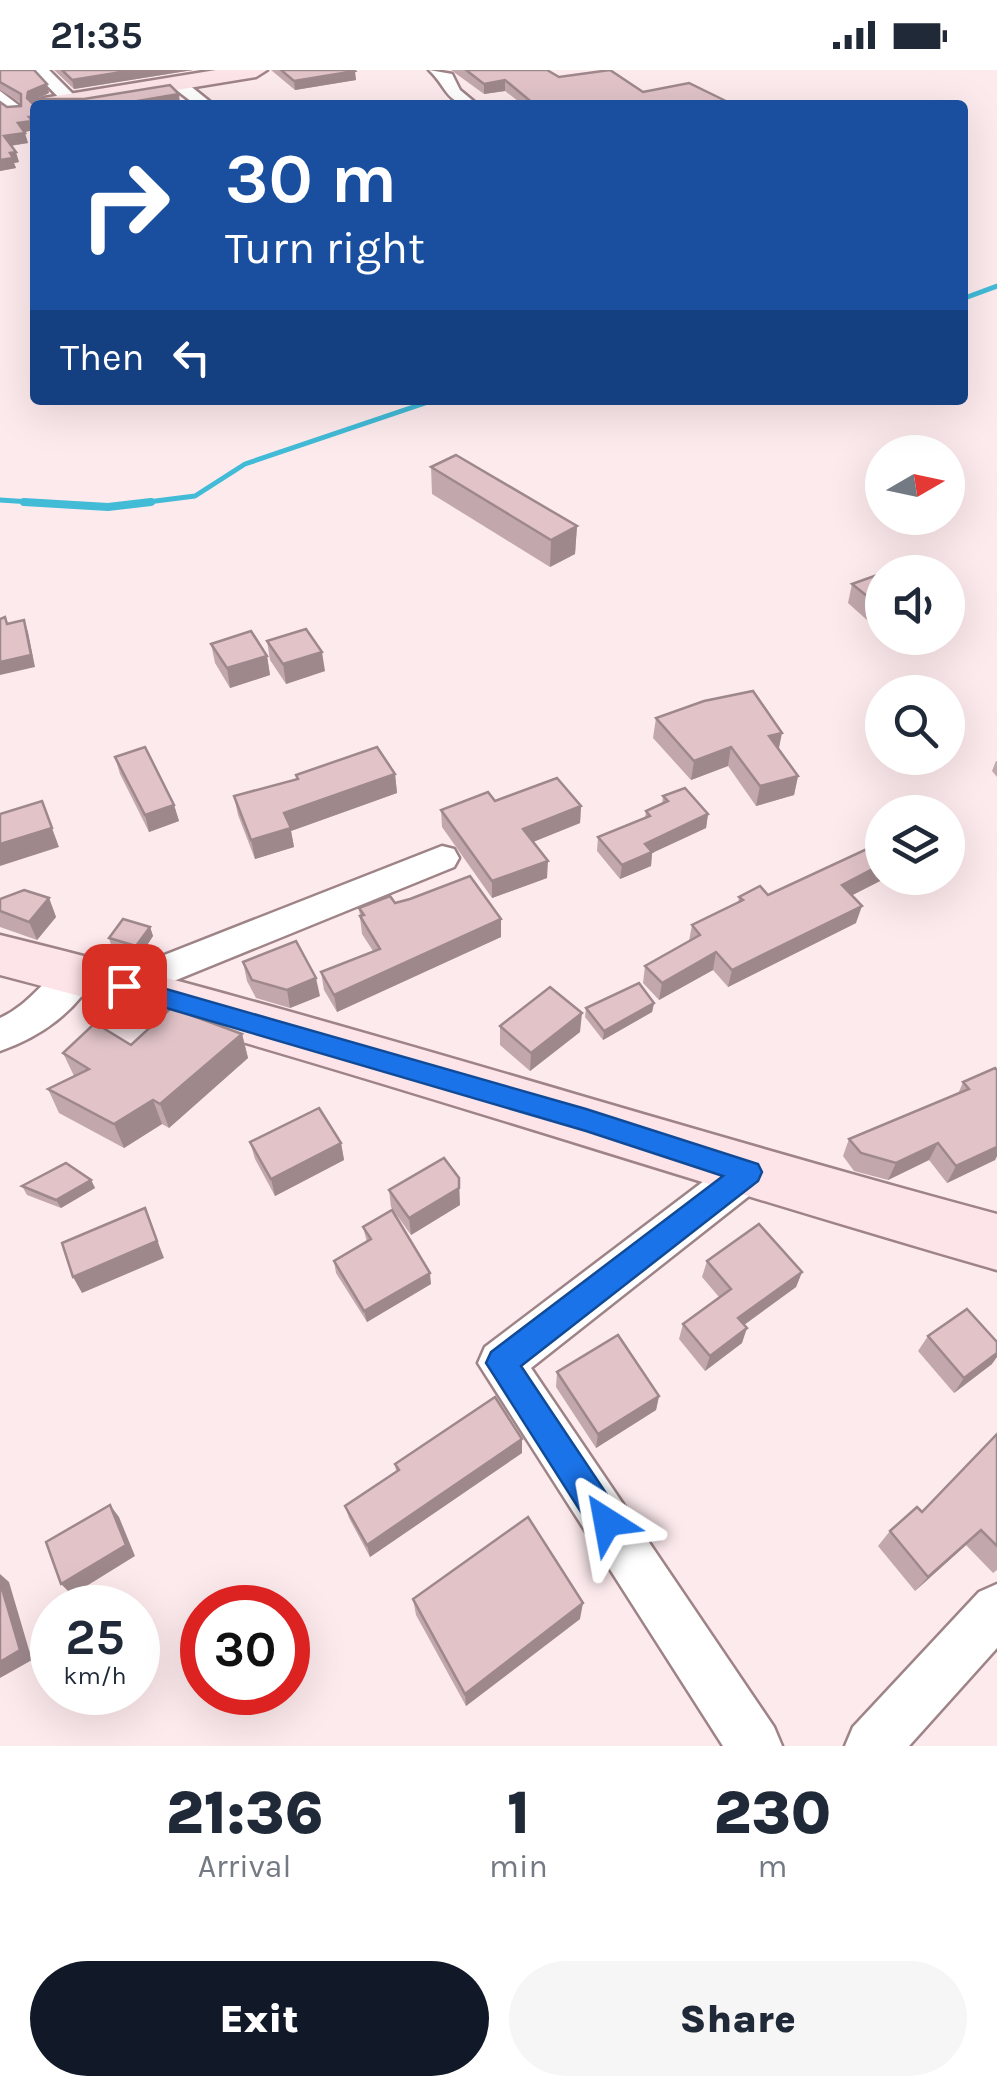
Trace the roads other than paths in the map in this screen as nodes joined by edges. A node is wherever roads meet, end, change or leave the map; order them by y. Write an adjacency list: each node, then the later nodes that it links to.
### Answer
1 (40, 70): 5 (street)
2 (256, 70): 4 (main road)
3 (437, 70): 8 (street)
4 (177, 83): 6 (main road); 7 (street)
5 (71, 100)
6 (78, 100)
7 (199, 100)
8 (463, 100)
9 (442, 858): 11 (street)
10 (0, 954): 11 (main road)
11 (101, 980): 12 (street); 13 (main road)
12 (0, 1035)
13 (748, 1172): 14 (main road); 16 (street)
14 (997, 1242)
15 (997, 1610): 17 (street)
16 (754, 1746)
17 (872, 1746)

